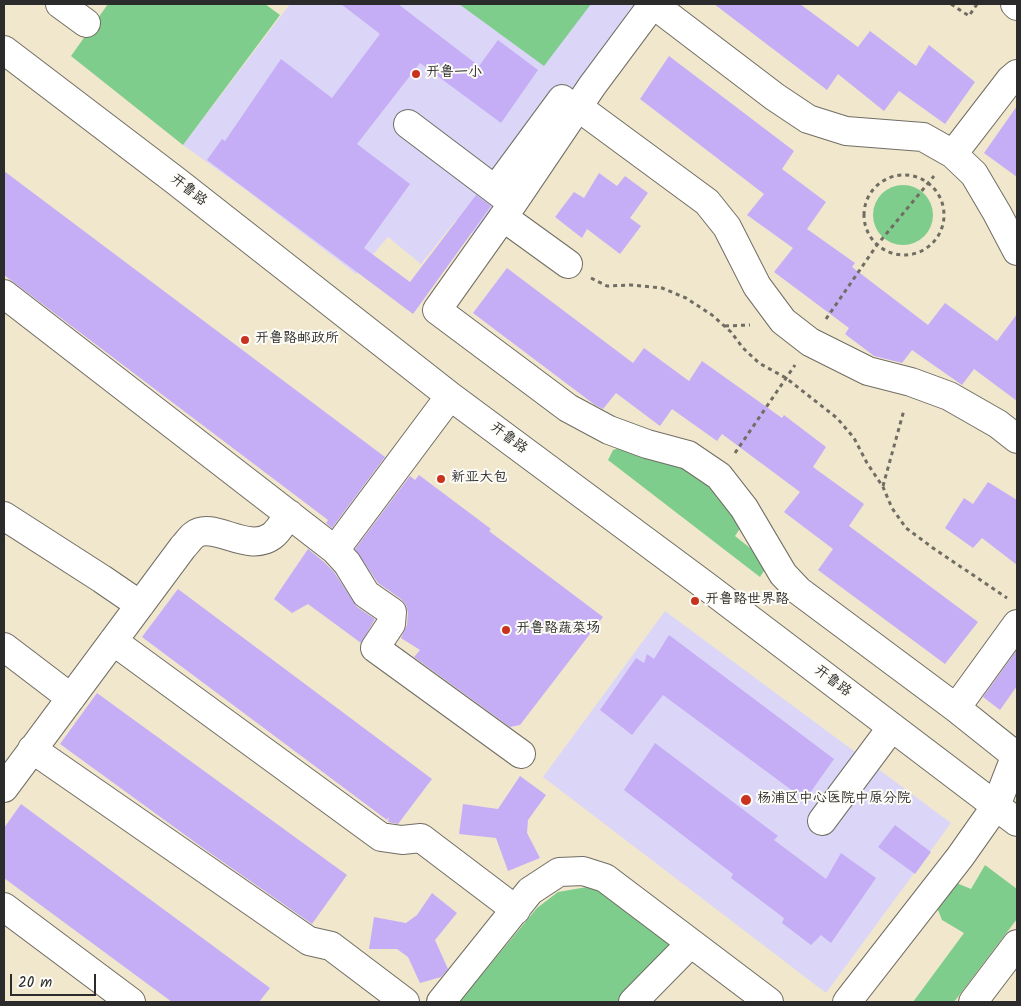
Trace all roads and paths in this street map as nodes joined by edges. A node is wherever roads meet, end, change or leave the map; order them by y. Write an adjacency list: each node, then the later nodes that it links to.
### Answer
1 (60, 4): 5 (street)
2 (646, 4): 8 (street); 10 (street); 12 (street)
3 (951, 4): 4 (path)
4 (977, 4)
5 (86, 23)
6 (4, 50): 18 (street, 开鲁路)
7 (1017, 74): 10 (street)
8 (578, 107): 12 (street); 17 (street)
9 (408, 124): 12 (street)
10 (953, 154): 14 (street)
11 (929, 183): 13 (path); 13 (path); 13 (path)
12 (504, 203): 15 (street); 29 (street)
13 (877, 245)
14 (1017, 251)
15 (568, 264): 20 (path)
16 (4, 294): 21 (street)
17 (911, 382): 19 (street); 20 (path)
18 (450, 396): 23 (street); 30 (street, 开鲁路)
19 (1017, 439)
20 (883, 487): 25 (path)
21 (289, 514): 23 (street); 24 (street)
22 (4, 516): 24 (street)
23 (335, 550): 32 (street)
24 (140, 606): 26 (street)
25 (1015, 613): 29 (street)
26 (113, 641): 28 (street); 38 (street)
27 (4, 647): 28 (street)
28 (71, 698): 31 (street)
29 (956, 708): 33 (street)
30 (892, 727): 35 (street, 开鲁路); 36 (street)
31 (32, 748): 34 (street); 42 (street)
32 (521, 754)
33 (1016, 754): 35 (street)
34 (4, 788)
35 (1007, 814): 46 (street)
36 (822, 821)
37 (4, 907): 41 (street)
38 (516, 910): 39 (street); 43 (street)
39 (691, 943): 44 (street); 45 (street)
40 (1017, 944): 47 (street)
41 (131, 1002)
42 (405, 1002)
43 (441, 1002)
44 (633, 1002)
45 (769, 1002)
46 (848, 1002)
47 (973, 1002)

